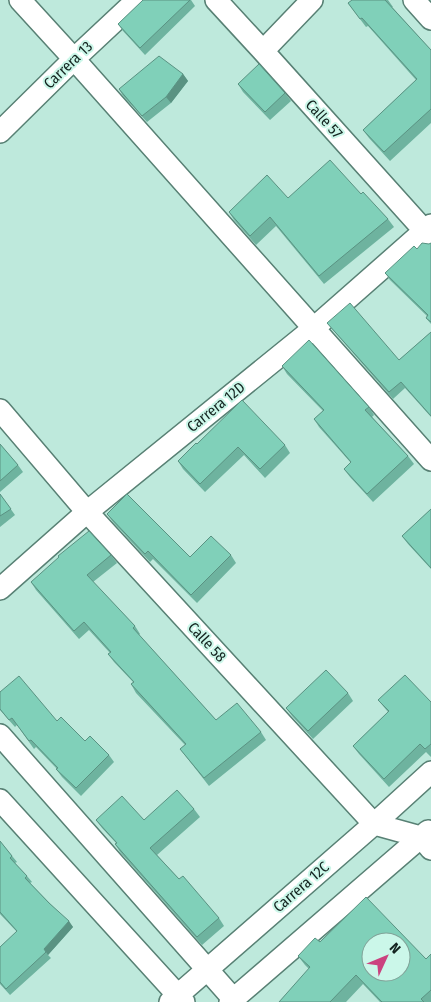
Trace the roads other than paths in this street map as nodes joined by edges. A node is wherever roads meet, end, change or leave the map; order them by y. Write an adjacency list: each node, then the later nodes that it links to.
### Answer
1 (20, 0): 8 (street)
2 (138, 0): 8 (street, Carrera 13)
3 (216, 0): 7 (street, Calle 57)
4 (312, 0): 7 (street)
5 (414, 0): 6 (street)
6 (431, 19)
7 (263, 51): 10 (street, Calle 57)
8 (74, 59): 9 (street, Carrera 13); 11 (street)
9 (0, 132)
10 (429, 231): 11 (street, Carrera 12D)
11 (314, 328): 13 (street); 14 (street, Carrera 12D)
12 (0, 410): 14 (street, Calle 58)
13 (431, 460)
14 (87, 512): 15 (street, Carrera 12D); 19 (street, Calle 58)
15 (0, 589)
16 (0, 735): 21 (street)
17 (431, 772): 19 (street, Carrera 12C)
18 (0, 800): 22 (street)
19 (374, 824): 20 (street); 21 (street, Carrera 12C)
20 (428, 838): 23 (street)
21 (206, 970): 22 (street, Carrera 12C); 23 (street)
22 (177, 1000)
23 (233, 1001)

